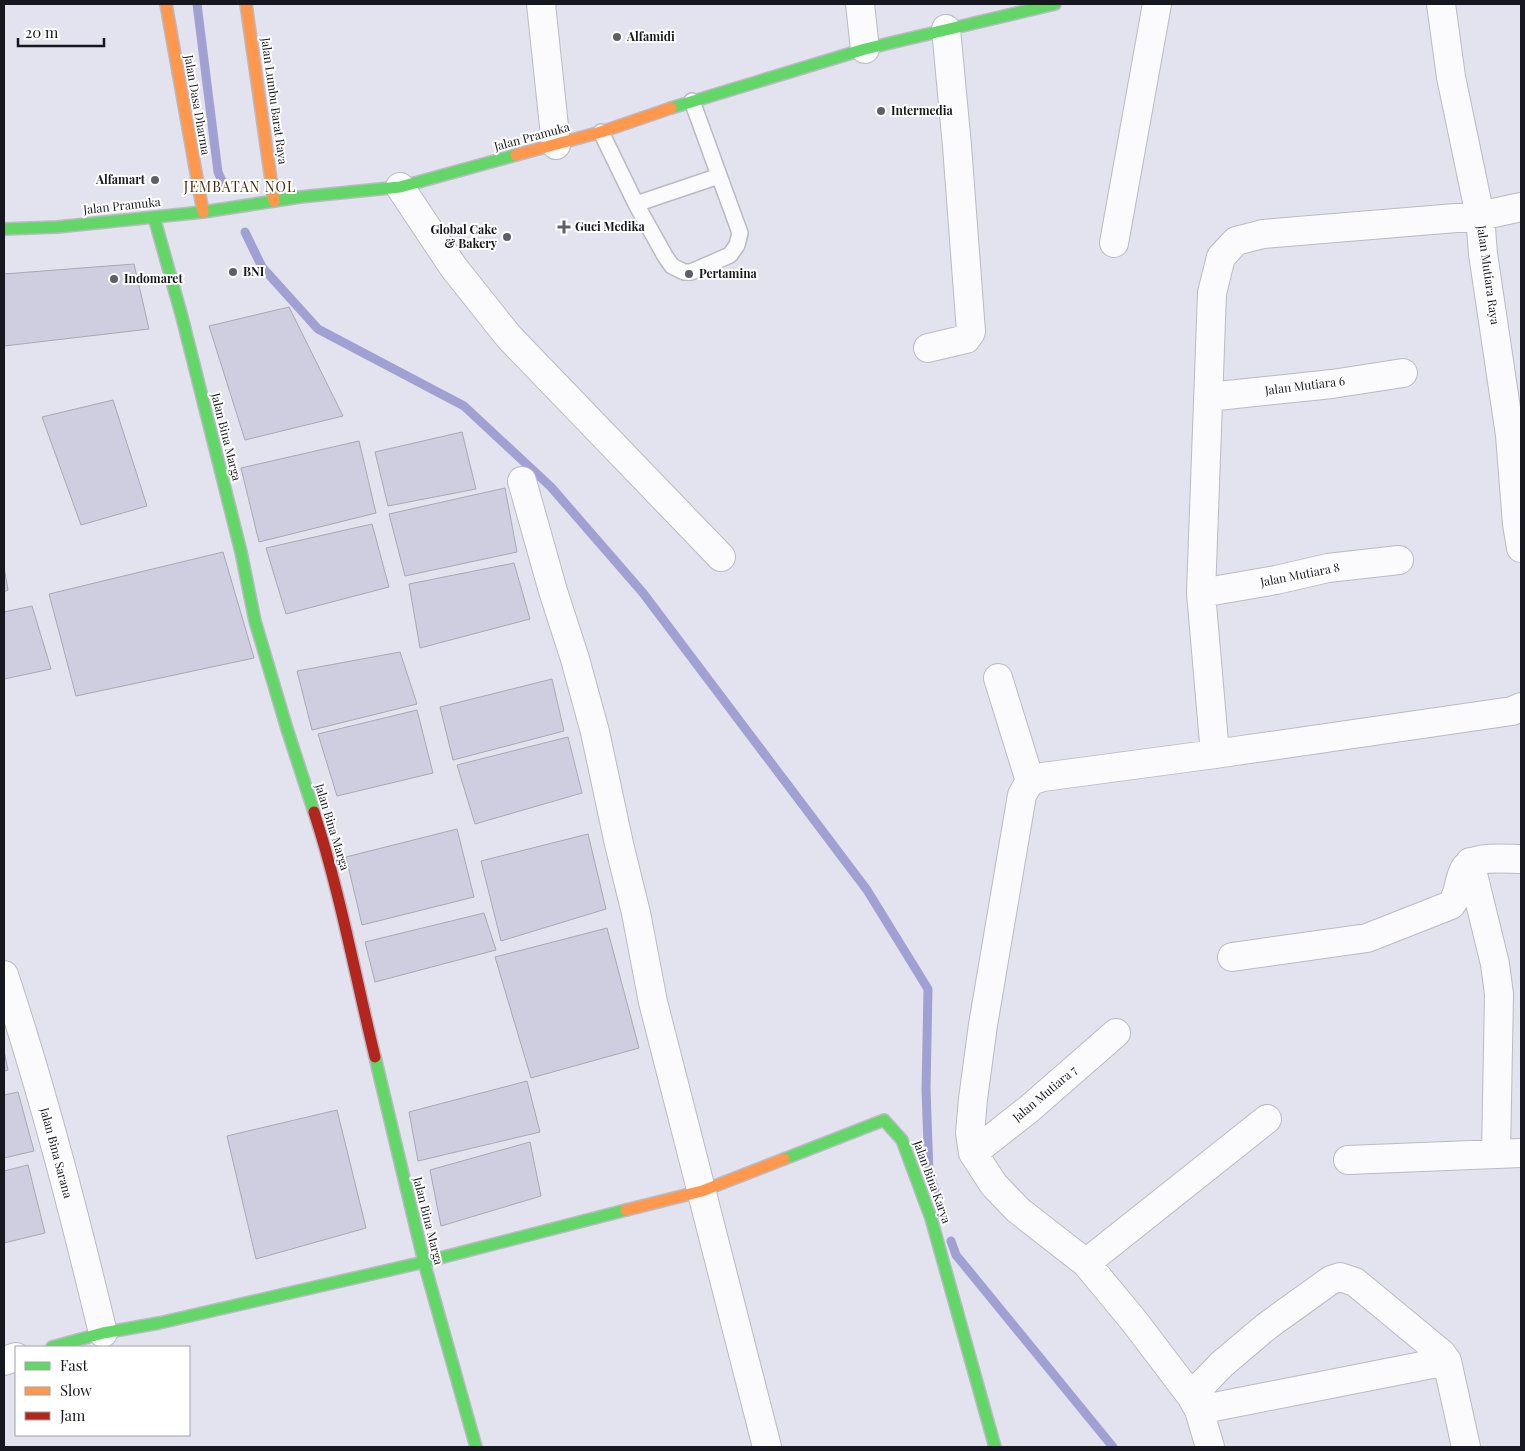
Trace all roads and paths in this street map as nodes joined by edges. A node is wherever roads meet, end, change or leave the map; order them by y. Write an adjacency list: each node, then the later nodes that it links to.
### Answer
1 (166, 4): 18 (street, Jalan Dasa Dharma)
2 (246, 4): 15 (street, Jalan Lumbu Barat Raya)
3 (541, 4): 12 (street)
4 (860, 4): 9 (street)
5 (1055, 4): 8 (street, Jalan Pramuka)
6 (1156, 4): 22 (street)
7 (1441, 4): 19 (street, Jalan Mutiara Raya)
8 (946, 29): 9 (street, Jalan Pramuka); 23 (street)
9 (865, 48): 10 (street, Jalan Pramuka)
10 (692, 102): 11 (street, Jalan Pramuka); 13 (lane)
11 (601, 132): 12 (street, Jalan Pramuka); 16 (lane)
12 (556, 145): 14 (street, Jalan Pramuka)
13 (719, 176): 16 (lane); 16 (lane)
14 (400, 187): 15 (street, Jalan Pramuka); 28 (street)
15 (274, 201): 18 (street, Jalan Pramuka)
16 (636, 204)
17 (1521, 207): 19 (street)
18 (203, 212): 20 (street, Jalan Pramuka)
19 (1480, 216): 25 (street); 27 (street, Jalan Mutiara Raya)
20 (154, 217): 21 (street, Jalan Pramuka); 45 (street, Jalan Bina Marga)
21 (4, 230)
22 (1114, 244)
23 (928, 348)
24 (1403, 373): 25 (street, Jalan Mutiara 6)
25 (1208, 397): 30 (street)
26 (522, 481): 44 (street)
27 (1520, 532)
28 (721, 557)
29 (1399, 560): 30 (street, Jalan Mutiara 8)
30 (1201, 593): 33 (street)
31 (998, 678): 34 (street)
32 (1521, 707): 33 (street)
33 (1215, 754): 34 (street)
34 (1030, 781): 41 (street)
35 (1521, 859): 36 (street)
36 (1470, 862): 37 (street); 42 (street)
37 (1232, 956)
38 (4, 975): 47 (street, Jalan Bina Sarana)
39 (1116, 1033): 41 (street, Jalan Mutiara 7)
40 (1267, 1119): 46 (street)
41 (973, 1153): 46 (street)
42 (1509, 1153): 43 (street)
43 (1348, 1160)
44 (702, 1191): 45 (street); 52 (street); 53 (street, Jalan Bina Karya)
45 (424, 1262): 47 (street); 51 (street, Jalan Bina Marga)
46 (1086, 1263): 50 (street)
47 (103, 1333): 48 (street)
48 (56, 1346)
49 (1447, 1361): 50 (street); 50 (street); 55 (street)
50 (1195, 1403): 54 (street)
51 (476, 1447)
52 (767, 1447)
53 (994, 1447)
54 (1210, 1447)
55 (1466, 1447)

